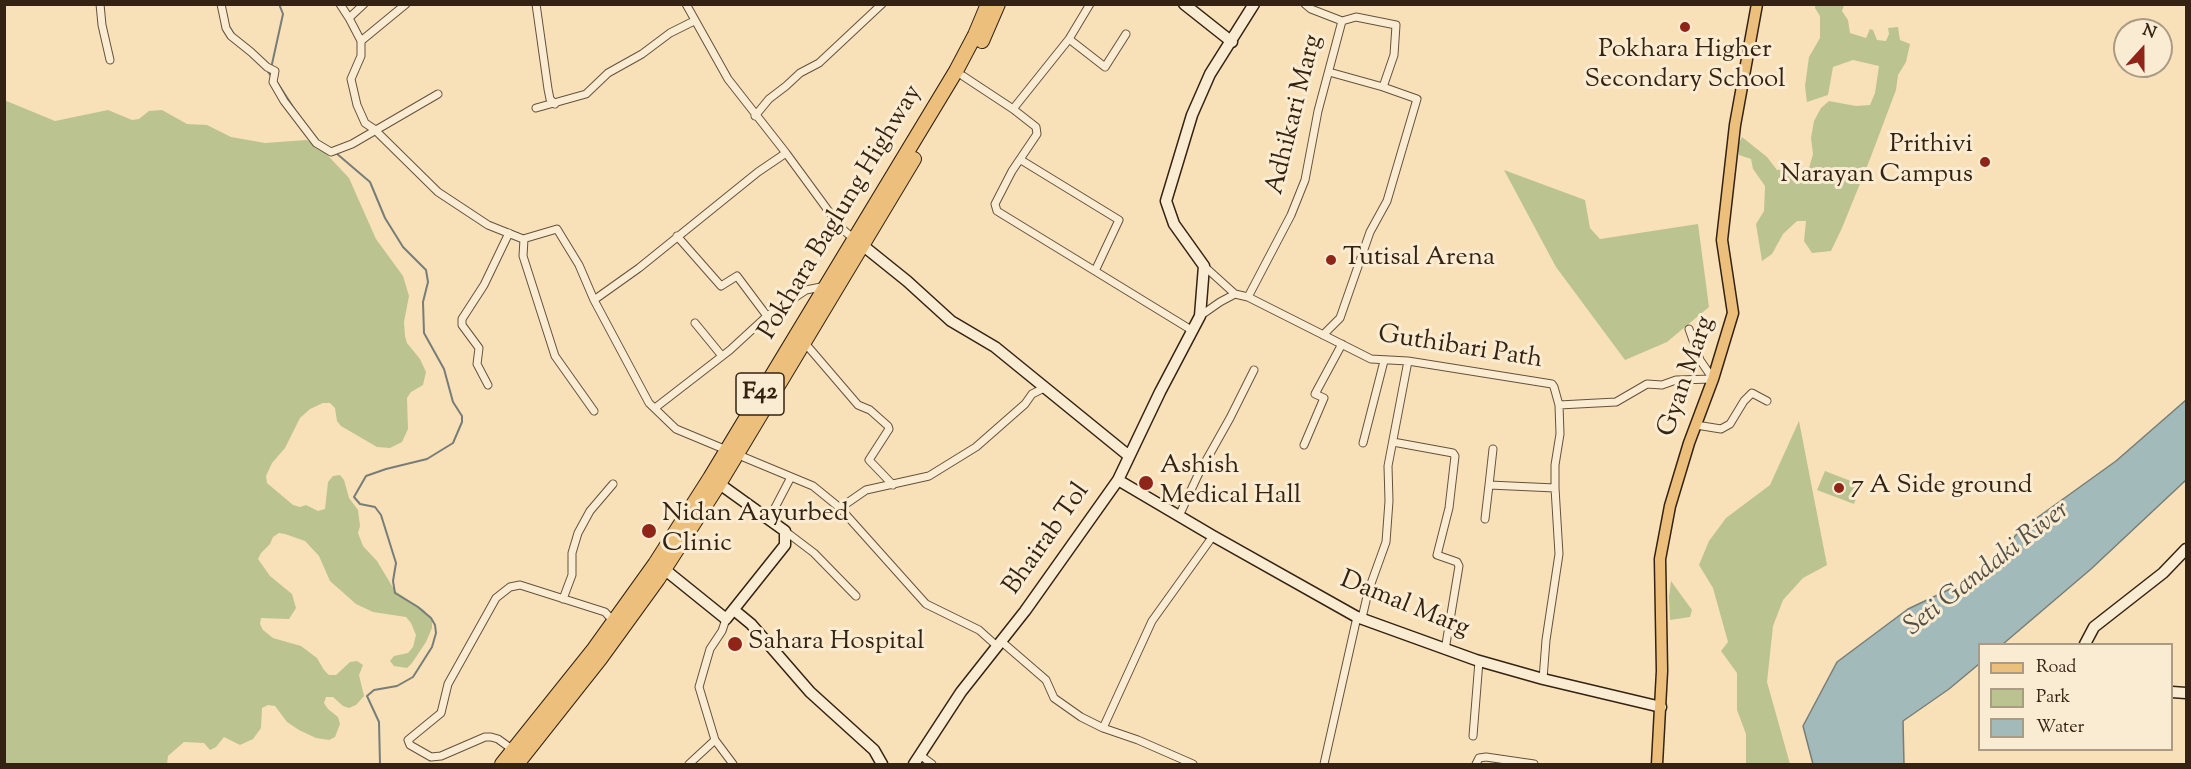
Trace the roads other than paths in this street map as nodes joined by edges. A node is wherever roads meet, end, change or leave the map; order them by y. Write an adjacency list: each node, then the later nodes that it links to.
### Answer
1 (100, 4): 23 (street)
2 (222, 4): 32 (street)
3 (340, 4): 16 (street)
4 (364, 4): 16 (street)
5 (406, 4): 21 (street)
6 (536, 4): 28 (street)
7 (686, 4): 17 (street)
8 (882, 4): 31 (street)
9 (988, 4): 38 (highway, Pokhara Baglung Highway / F42)
10 (998, 4): 25 (highway, Pokhara Baglung Highway / F42)
11 (1090, 4): 20 (street)
12 (1184, 4): 22 (street)
13 (1254, 4): 22 (street)
14 (1305, 4): 18 (street)
15 (1757, 4): 57 (main road, Gyan Marg)
16 (349, 18): 21 (street)
17 (694, 21): 28 (street); 31 (street)
18 (1342, 21): 24 (street, Adhikari Marg); 26 (street, Adhikari Marg)
19 (1126, 34): 20 (street)
20 (1069, 39): 30 (street)
21 (362, 41): 32 (street)
22 (1232, 42): 39 (street)
23 (110, 60)
24 (1329, 72): 26 (street); 43 (street, Adhikari Marg)
25 (963, 76): 30 (street); 38 (highway, Pokhara Baglung Highway / F42)
26 (1383, 87): 50 (street)
27 (438, 94): 32 (street)
28 (555, 104): 29 (street)
29 (536, 108)
30 (1013, 109): 34 (street)
31 (755, 116): 33 (street)
32 (374, 129): 35 (street)
33 (786, 153): 36 (street); 38 (street)
34 (1021, 160): 40 (street); 40 (street)
35 (509, 233): 37 (street); 58 (street)
36 (677, 237): 44 (street); 45 (street)
37 (524, 239): 44 (street); 63 (street)
38 (858, 242): 41 (highway, Pokhara Baglung Highway / F42); 51 (highway, Pokhara Baglung Highway / F42); 59 (street)
39 (1204, 266): 42 (street); 46 (street)
40 (1095, 271): 49 (street)
41 (825, 286): 45 (street); 69 (highway, Pokhara Baglung Highway / F42)
42 (1234, 294): 43 (street, Guthibari Path); 46 (street)
43 (1248, 297): 50 (street, Guthibari Path)
44 (594, 300): 62 (street)
45 (767, 316): 53 (street)
46 (1200, 316): 49 (street, Bhairab Tol)
47 (695, 323): 53 (street)
48 (1689, 329): 57 (street)
49 (1193, 331): 70 (street, Bhairab Tol)
50 (1323, 335): 52 (street, Guthibari Path)
51 (804, 342): 69 (highway, Pokhara Baglung Highway / F42); 75 (street)
52 (1342, 344): 54 (street, Guthibari Path); 67 (street)
53 (722, 356): 62 (street)
54 (1384, 361): 55 (street, Guthibari Path); 66 (street)
55 (1407, 361): 61 (street, Guthibari Path); 65 (street)
56 (1254, 370): 79 (street)
57 (1713, 379): 61 (street, Guthibari Path); 64 (main road, Gyan Marg)
58 (488, 385)
59 (1044, 388): 70 (street); 75 (street)
60 (1767, 401): 64 (street)
61 (1559, 405): 77 (street)
62 (655, 408): 69 (street)
63 (594, 411)
64 (1696, 425): 96 (main road, Gyan Marg)
65 (1392, 442): 89 (street); 93 (street)
66 (1363, 444)
67 (1304, 445)
68 (1493, 449): 76 (street)
69 (732, 452): 71 (street); 73 (highway, Pokhara Baglung Highway / F42)
70 (1129, 456): 72 (street, Bhairab Tol)
71 (791, 477): 78 (street); 80 (street)
72 (1118, 480): 79 (street, Damal Marg); 92 (street, Bhairab Tol)
73 (715, 481): 80 (street); 85 (highway, Pokhara Baglung Highway / F42); 90 (highway, Pokhara Baglung Highway / F42)
74 (613, 484): 87 (street)
75 (893, 485): 78 (street)
76 (1489, 485): 77 (street); 81 (street)
77 (1555, 488): 95 (street)
78 (840, 508): 92 (street)
79 (1179, 516): 83 (street, Damal Marg)
80 (769, 519): 82 (street)
81 (1485, 519)
82 (785, 531): 86 (street); 88 (street)
83 (1213, 536): 89 (street, Damal Marg); 97 (street)
84 (2187, 549): 91 (street)
85 (664, 569): 88 (street); 101 (highway, Pokhara Baglung Highway / F42)
86 (856, 596)
87 (562, 599): 90 (street); 101 (street)
88 (730, 614): 99 (street); 104 (street)
89 (1359, 617): 93 (street, Damal Marg); 107 (street)
90 (614, 622): 101 (highway, Pokhara Baglung Highway / F42)
91 (2086, 643)
92 (1000, 644): 97 (street); 100 (street, Bhairab Tol)
93 (1445, 650): 94 (street, Damal Marg)
94 (1479, 661): 95 (street, Damal Marg); 98 (street)
95 (1544, 679): 96 (street, Damal Marg)
96 (1661, 707): 110 (main road, Gyan Marg)
97 (1103, 728): 106 (street)
98 (1473, 736)
99 (715, 740): 102 (street); 103 (street)
100 (917, 760): 105 (street)
101 (511, 763)
102 (689, 765)
103 (733, 765)
104 (882, 765)
105 (932, 765)
106 (1193, 765)
107 (1324, 765)
108 (1476, 765): 109 (street)
109 (1534, 765)
110 (1657, 765)

